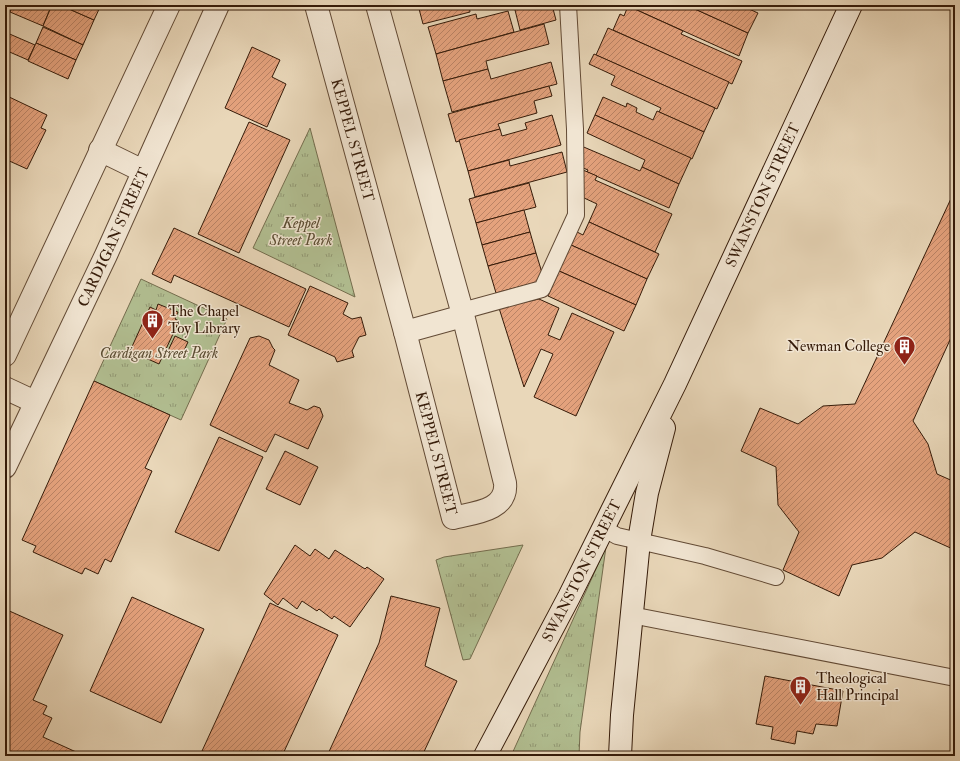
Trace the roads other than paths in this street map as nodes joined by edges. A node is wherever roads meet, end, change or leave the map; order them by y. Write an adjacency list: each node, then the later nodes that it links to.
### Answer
1 (169, 5): 7 (street)
2 (218, 5): 8 (street, CARDIGAN STREET)
3 (316, 5): 10 (street, KEPPEL STREET)
4 (377, 5): 9 (street, KEPPEL STREET)
5 (568, 5): 9 (lane)
6 (851, 5): 12 (street, SWANSTON STREET)
7 (100, 150): 8 (street); 11 (street)
8 (143, 171): 14 (street, CARDIGAN STREET)
9 (462, 314): 10 (street); 10 (street, KEPPEL STREET)
10 (406, 332)
11 (5, 355)
12 (675, 384): 16 (street, SWANSTON STREET); 17 (street, SWANSTON STREET)
13 (5, 388): 14 (street)
14 (35, 402): 15 (street, CARDIGAN STREET)
15 (5, 467)
16 (603, 528): 17 (lane); 21 (street, SWANSTON STREET)
17 (639, 541): 18 (lane); 19 (street, SWANSTON STREET)
18 (776, 577)
19 (631, 615): 20 (lane); 22 (street, SWANSTON STREET)
20 (955, 678)
21 (485, 756)
22 (620, 756)

